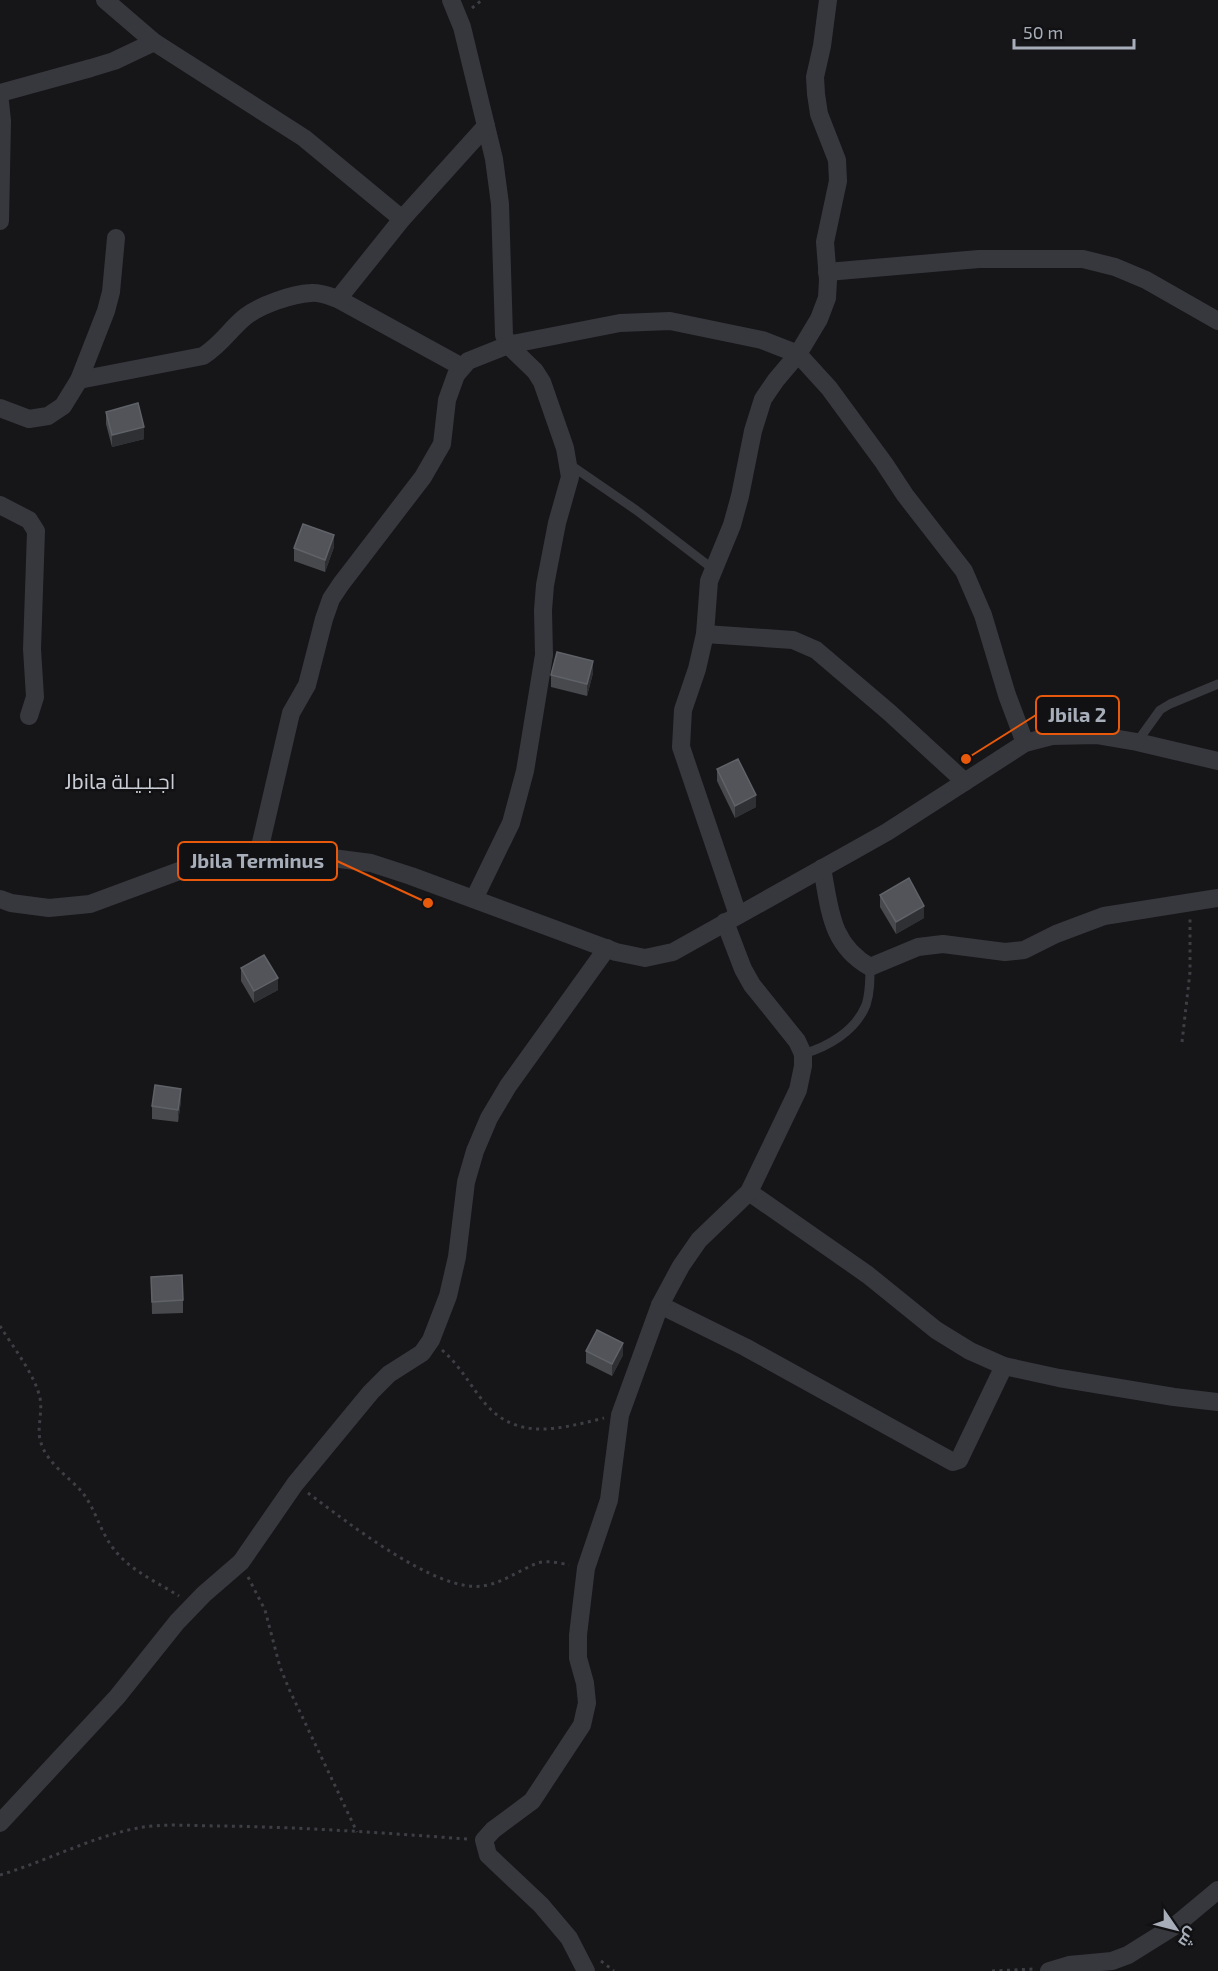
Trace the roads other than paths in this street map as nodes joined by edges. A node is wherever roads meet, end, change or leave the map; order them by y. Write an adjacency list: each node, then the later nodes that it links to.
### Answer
1 (105, 0): 4 (street)
2 (451, 0): 7 (street)
3 (828, 0): 11 (street)
4 (154, 42): 5 (street); 8 (street)
5 (0, 93)
6 (0, 102): 9 (street)
7 (486, 126): 8 (street); 14 (street)
8 (402, 219): 12 (street)
9 (0, 221)
10 (116, 238): 17 (street)
11 (827, 272): 13 (street); 15 (street)
12 (338, 299): 16 (street); 17 (street)
13 (1218, 321)
14 (508, 345): 15 (street); 16 (street); 19 (street)
15 (798, 354): 21 (street); 25 (street)
16 (462, 367): 29 (street)
17 (79, 380): 18 (street)
18 (0, 408)
19 (569, 464): 21 (lane); 33 (street)
20 (0, 505): 24 (street)
21 (713, 569): 22 (street)
22 (705, 634): 28 (street); 34 (street)
23 (1218, 684): 26 (lane)
24 (29, 716)
25 (1025, 742): 26 (street); 28 (street)
26 (1137, 742): 27 (street)
27 (1218, 761)
28 (965, 782): 30 (street)
29 (259, 851): 32 (street); 33 (street)
30 (822, 868): 34 (street); 36 (street)
31 (1218, 898): 36 (street)
32 (0, 899)
33 (474, 899): 35 (street)
34 (731, 918): 35 (street); 37 (street)
35 (607, 948): 42 (street)
36 (870, 967): 37 (lane)
37 (802, 1054): 38 (street)
38 (749, 1192): 39 (street); 40 (street)
39 (660, 1305): 40 (street); 46 (street)
40 (1004, 1366): 41 (street)
41 (1218, 1402)
42 (0, 1823)
43 (1218, 1890): 44 (street)
44 (1122, 1965): 45 (street)
45 (1049, 1970)
46 (586, 1971)

